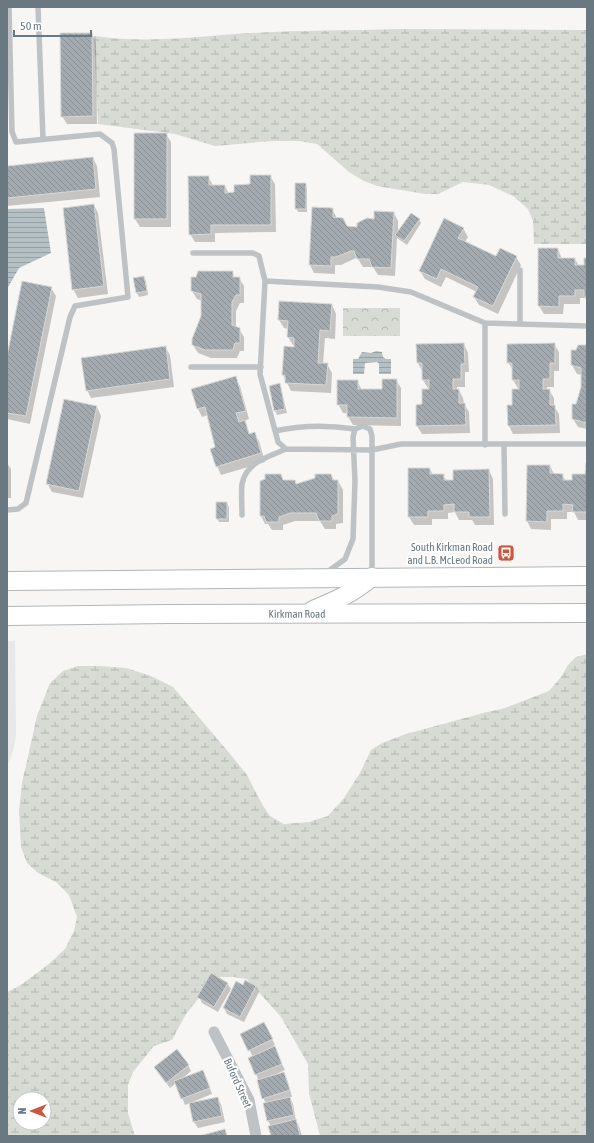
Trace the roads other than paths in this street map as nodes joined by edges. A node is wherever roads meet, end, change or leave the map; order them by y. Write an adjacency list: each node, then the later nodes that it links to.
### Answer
1 (9, 7): 3 (lane)
2 (38, 7): 3 (lane)
3 (43, 139): 20 (lane)
4 (193, 253): 6 (lane)
5 (520, 270): 8 (lane)
6 (265, 280): 7 (lane); 11 (lane)
7 (485, 323): 8 (lane); 15 (lane)
8 (520, 324): 9 (lane)
9 (587, 326)
10 (191, 367): 11 (lane)
11 (261, 367): 13 (lane)
12 (356, 428): 13 (lane); 18 (lane); 19 (lane)
13 (275, 431): 17 (lane)
14 (587, 444): 16 (lane)
15 (486, 445): 16 (lane); 18 (lane)
16 (504, 445): 21 (lane)
17 (286, 449): 19 (lane); 22 (lane)
18 (372, 450): 19 (lane); 25 (lane)
19 (354, 451): 24 (lane)
20 (7, 510)
21 (505, 514)
22 (242, 515)
23 (587, 576): 25 (main road)
24 (319, 577): 25 (main road); 26 (main road)
25 (372, 577): 28 (main road)
26 (7, 580)
27 (587, 613): 28 (main road, Kirkman Road)
28 (303, 614): 29 (main road, Kirkman Road)
29 (7, 616)
30 (214, 1032): 31 (street, Buford Street)
31 (256, 1136)

